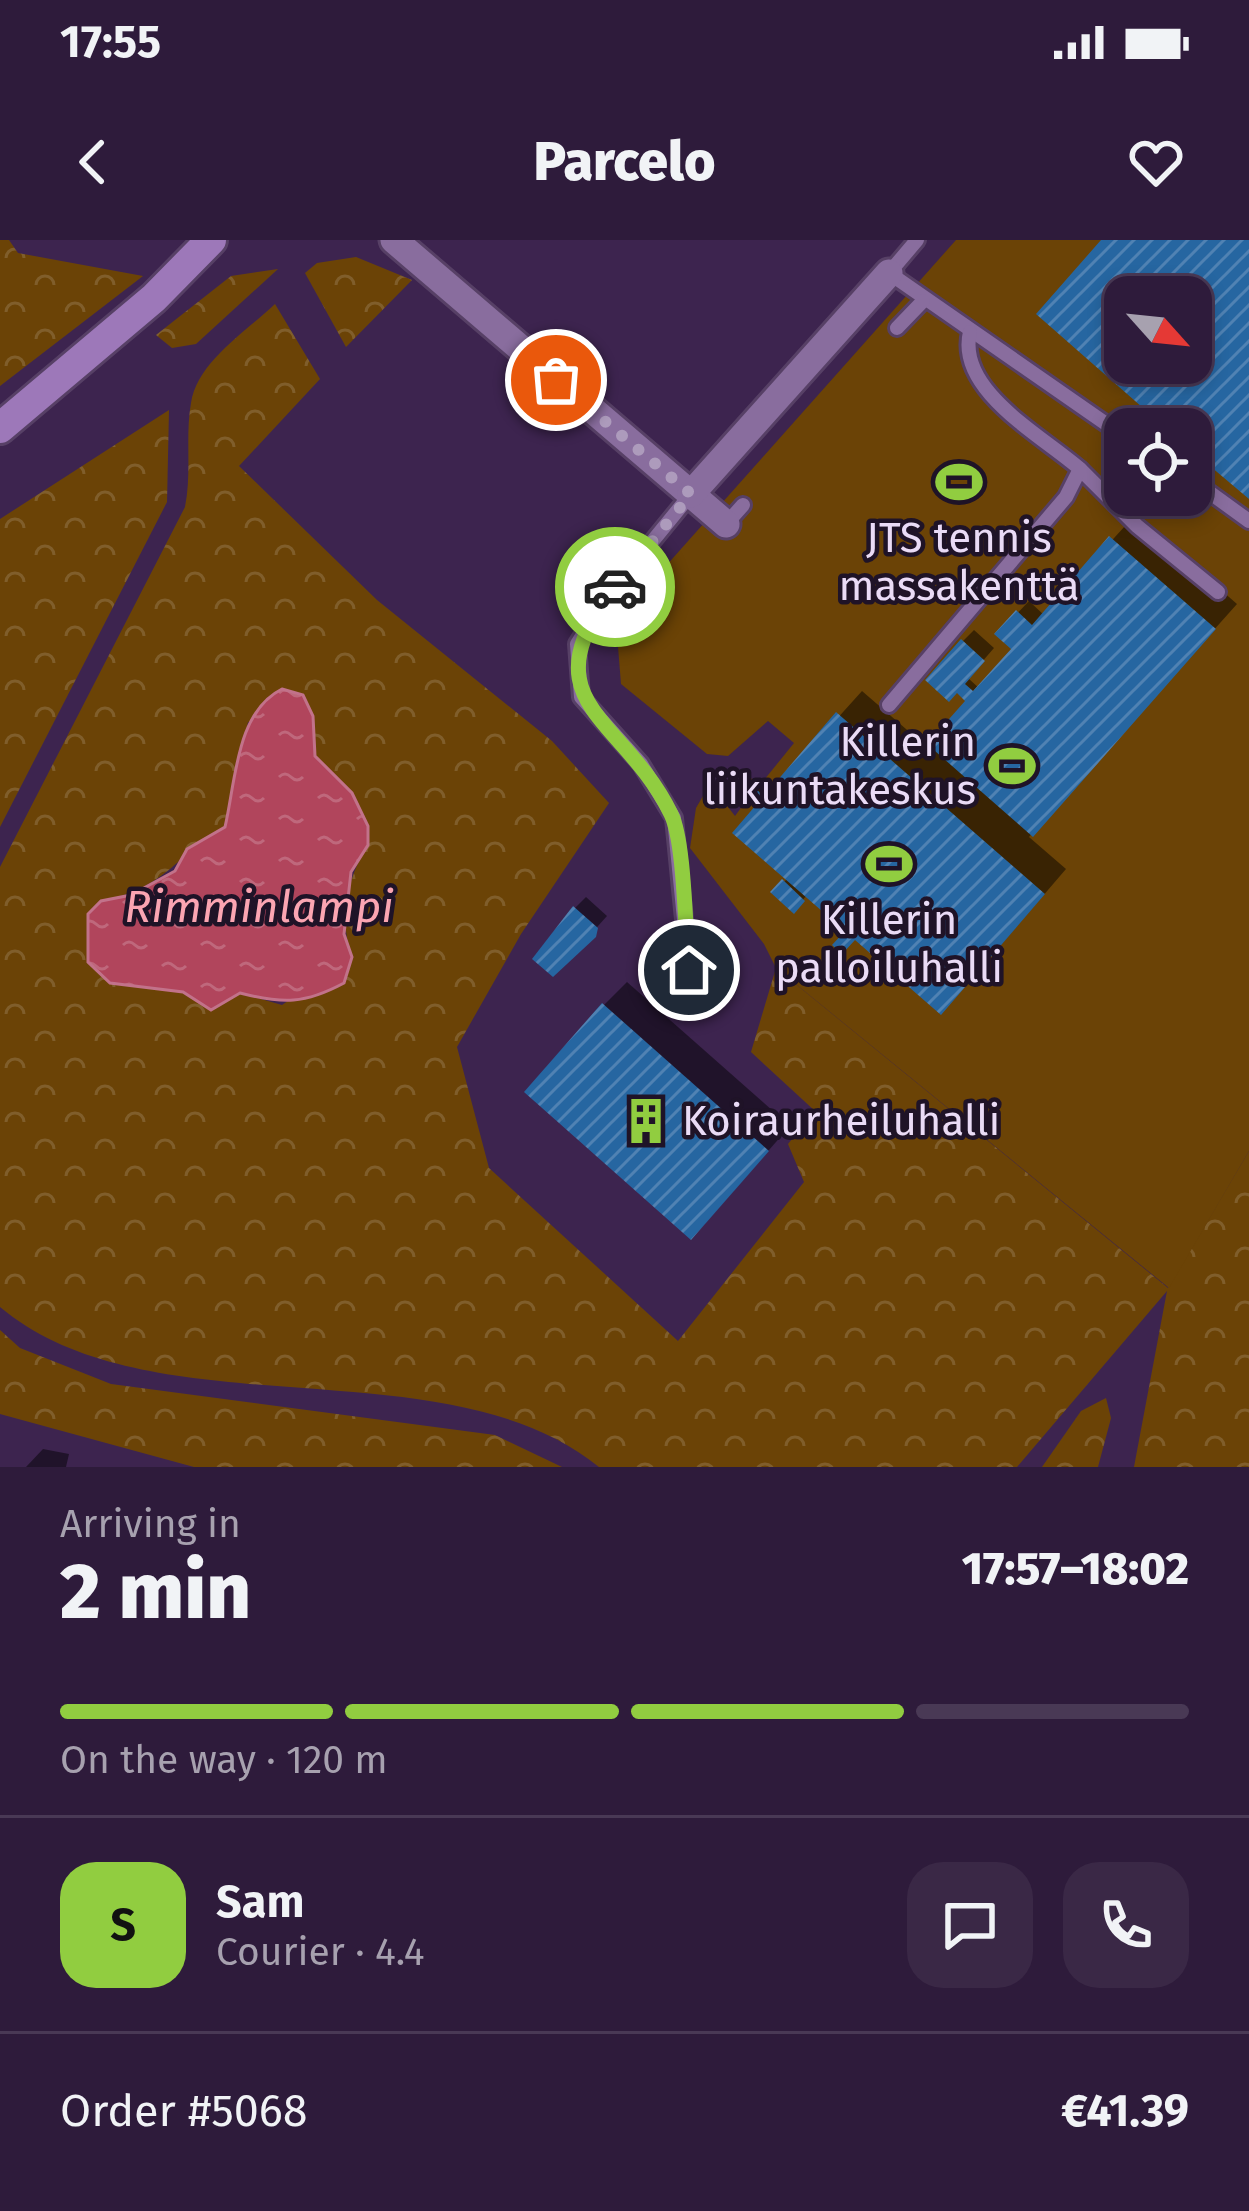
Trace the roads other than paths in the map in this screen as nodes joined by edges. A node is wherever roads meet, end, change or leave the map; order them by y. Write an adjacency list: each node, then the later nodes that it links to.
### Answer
1 (212, 240): 9 (street)
2 (394, 240): 11 (street)
3 (917, 240): 4 (lane)
4 (889, 273): 5 (lane); 11 (street)
5 (923, 301): 6 (lane); 7 (lane)
6 (897, 328)
7 (970, 332): 8 (lane); 10 (lane)
8 (1104, 423)
9 (0, 428)
10 (1080, 469): 15 (lane); 16 (lane)
11 (691, 494): 13 (street); 17 (lane)
12 (1212, 494): 14 (lane)
13 (735, 514)
14 (1249, 521)
15 (1218, 592)
16 (889, 705)
17 (689, 970)

